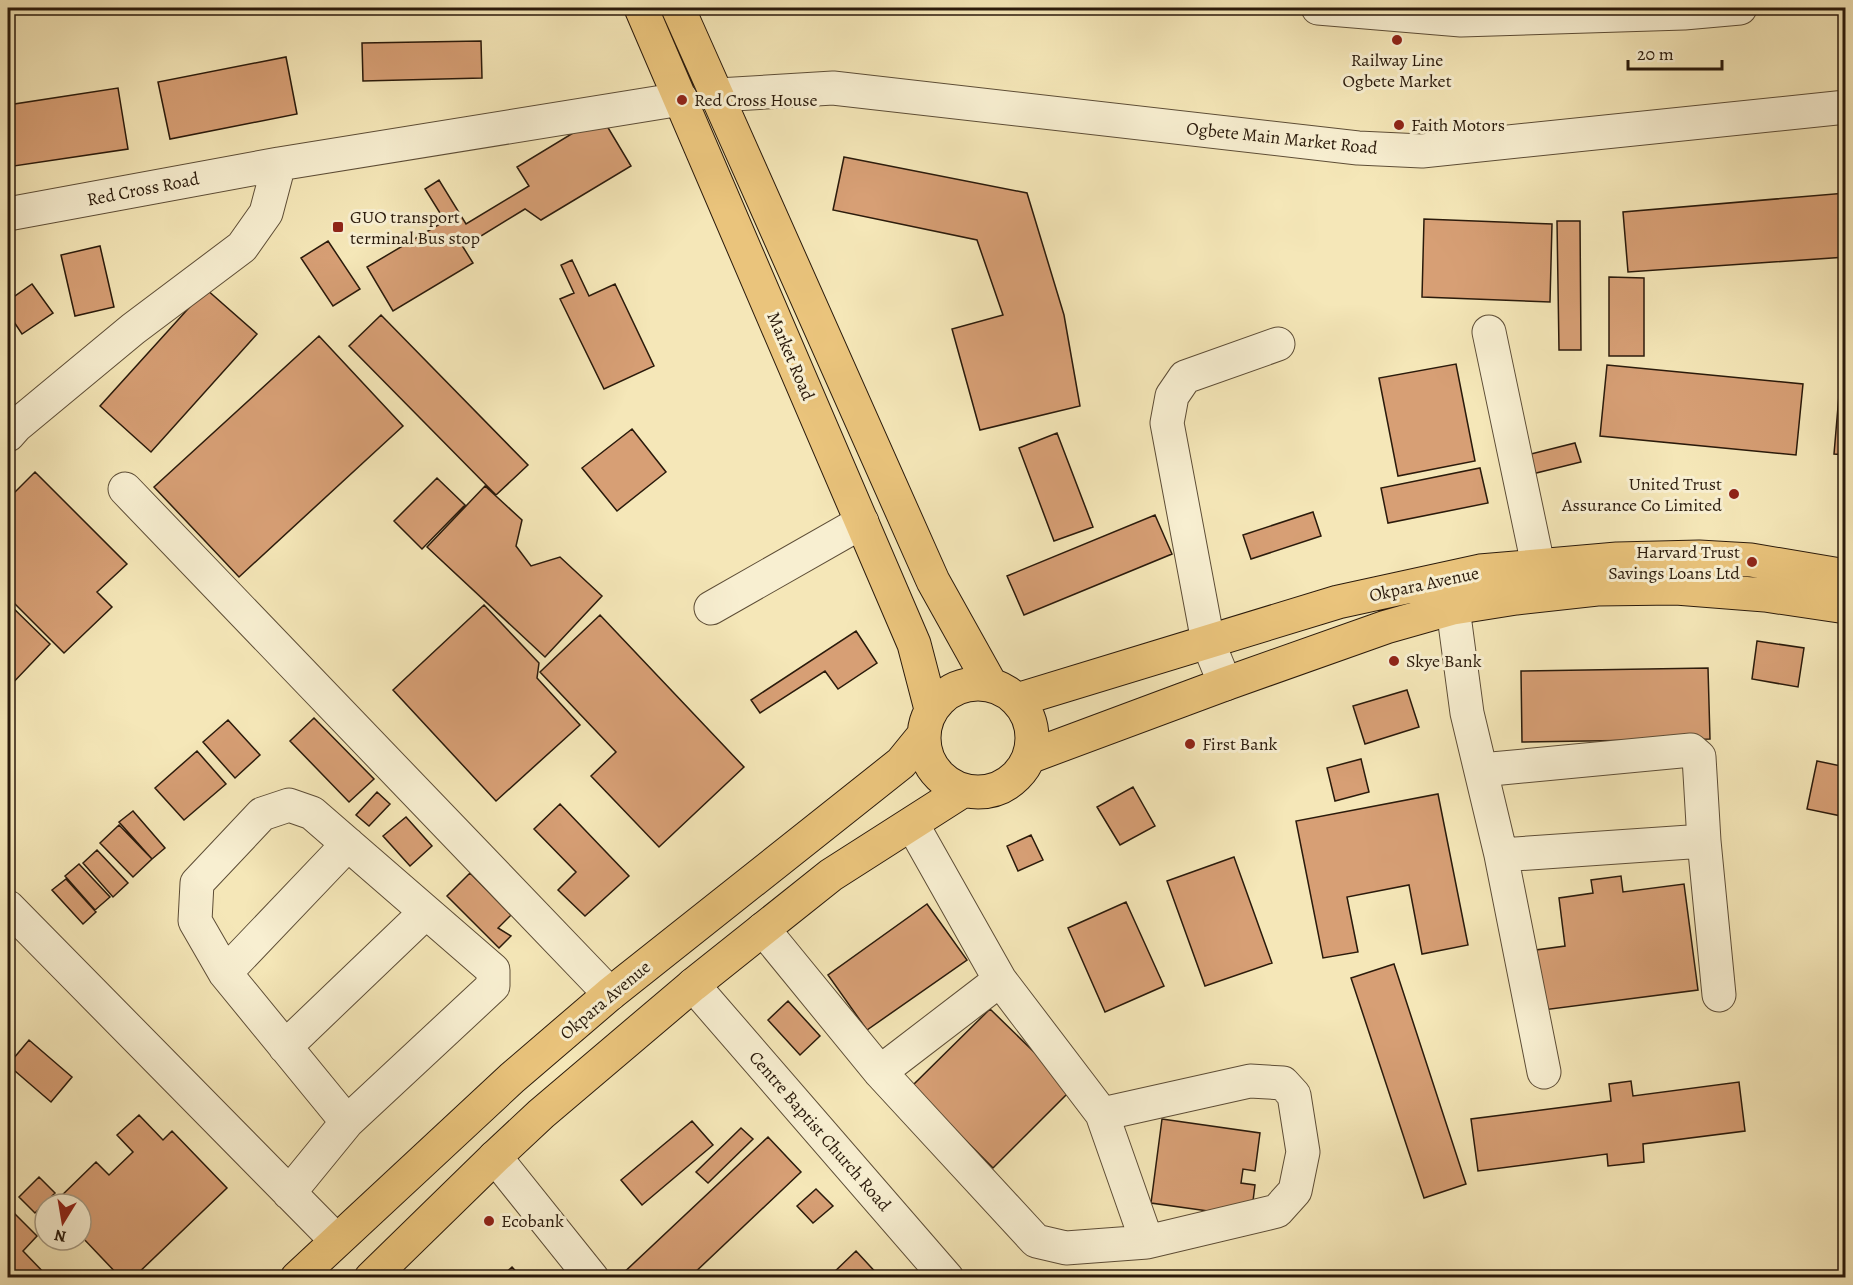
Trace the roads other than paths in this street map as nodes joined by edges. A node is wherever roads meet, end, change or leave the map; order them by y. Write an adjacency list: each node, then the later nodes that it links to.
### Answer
1 (640, 8): 6 (main road, Market Road)
2 (678, 8): 5 (main road)
3 (1318, 8): 4 (street)
4 (1740, 8)
5 (718, 95): 7 (street, Ogbete Main Market Road); 24 (main road)
6 (681, 99): 8 (street, Red Cross Road); 14 (main road, Market Road)
7 (1845, 107)
8 (279, 164): 9 (street, Red Cross Road); 12 (street)
9 (8, 214)
10 (1489, 332): 15 (street)
11 (1278, 344): 22 (street)
12 (8, 435)
13 (125, 489): 39 (street)
14 (862, 522): 21 (street); 25 (main road, Market Road)
15 (1538, 565): 16 (main road, Okpara Avenue); 18 (main road, Okpara Avenue)
16 (1809, 569): 17 (main road, Okpara Avenue); 19 (main road)
17 (1845, 576)
18 (1447, 593): 19 (main road, Okpara Avenue); 22 (main road, Okpara Avenue); 23 (main road, Okpara Avenue); 27 (street)
19 (1801, 601): 20 (main road, Okpara Avenue)
20 (1845, 607)
21 (711, 608)
22 (1208, 642): 23 (street); 24 (main road, Okpara Avenue)
23 (1225, 684): 26 (main road, Okpara Avenue)
24 (1004, 692): 25 (main road); 26 (main road)
25 (927, 723): 28 (main road); 39 (main road, Okpara Avenue)
26 (1029, 757): 28 (main road)
27 (1481, 770): 30 (street); 32 (street)
28 (964, 790): 29 (main road)
29 (912, 824): 35 (main road); 37 (street)
30 (1704, 842): 32 (street); 40 (street)
31 (348, 844): 34 (street); 36 (street); 36 (street)
32 (1501, 855): 43 (street)
33 (8, 907): 49 (street)
34 (426, 912): 41 (street); 47 (street)
35 (763, 929): 38 (main road); 42 (street)
36 (225, 973): 41 (street)
37 (1000, 980): 42 (street); 46 (street)
38 (693, 985): 45 (main road); 55 (street, Centre Baptist Church Road)
39 (610, 994): 44 (main road, Okpara Avenue)
40 (1719, 996)
41 (285, 1047): 47 (street)
42 (880, 1072): 51 (street)
43 (1544, 1072)
44 (512, 1078): 45 (main road); 50 (main road, Okpara Avenue)
45 (541, 1114): 48 (main road)
46 (1102, 1114): 51 (street); 51 (street)
47 (347, 1122): 49 (street)
48 (495, 1157): 53 (main road); 54 (street)
49 (289, 1193): 50 (street)
50 (336, 1240): 52 (main road, Okpara Avenue)
51 (1148, 1242)
52 (297, 1278)
53 (371, 1278)
54 (592, 1278)
55 (947, 1278)

